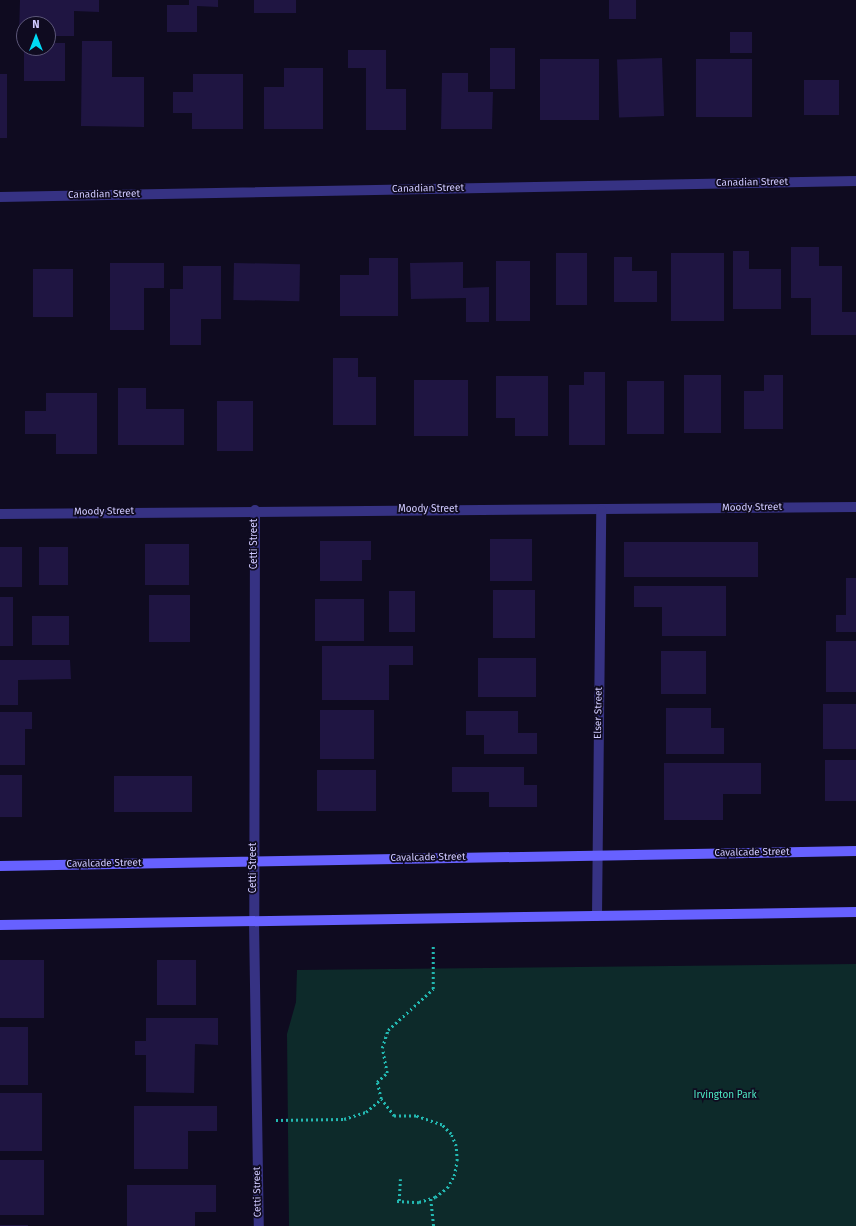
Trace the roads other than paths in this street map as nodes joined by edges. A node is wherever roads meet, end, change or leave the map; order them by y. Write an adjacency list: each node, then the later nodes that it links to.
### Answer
1 (856, 181): 2 (street, Canadian Street)
2 (0, 196)
3 (856, 507): 5 (street, Moody Street)
4 (254, 510): 5 (street, Moody Street); 6 (street, Moody Street); 9 (street, Cetti Street)
5 (601, 510): 8 (street, Elser Street)
6 (0, 514)
7 (856, 852): 8 (main road, Cavalcade Street)
8 (598, 855): 9 (main road, Cavalcade Street); 12 (street, Elser Street)
9 (254, 860): 10 (main road, Cavalcade Street); 13 (street, Cetti Street)
10 (0, 866)
11 (856, 912): 12 (main road)
12 (598, 916): 13 (main road)
13 (254, 921): 14 (main road); 15 (street, Cetti Street)
14 (0, 925)
15 (259, 1226)

